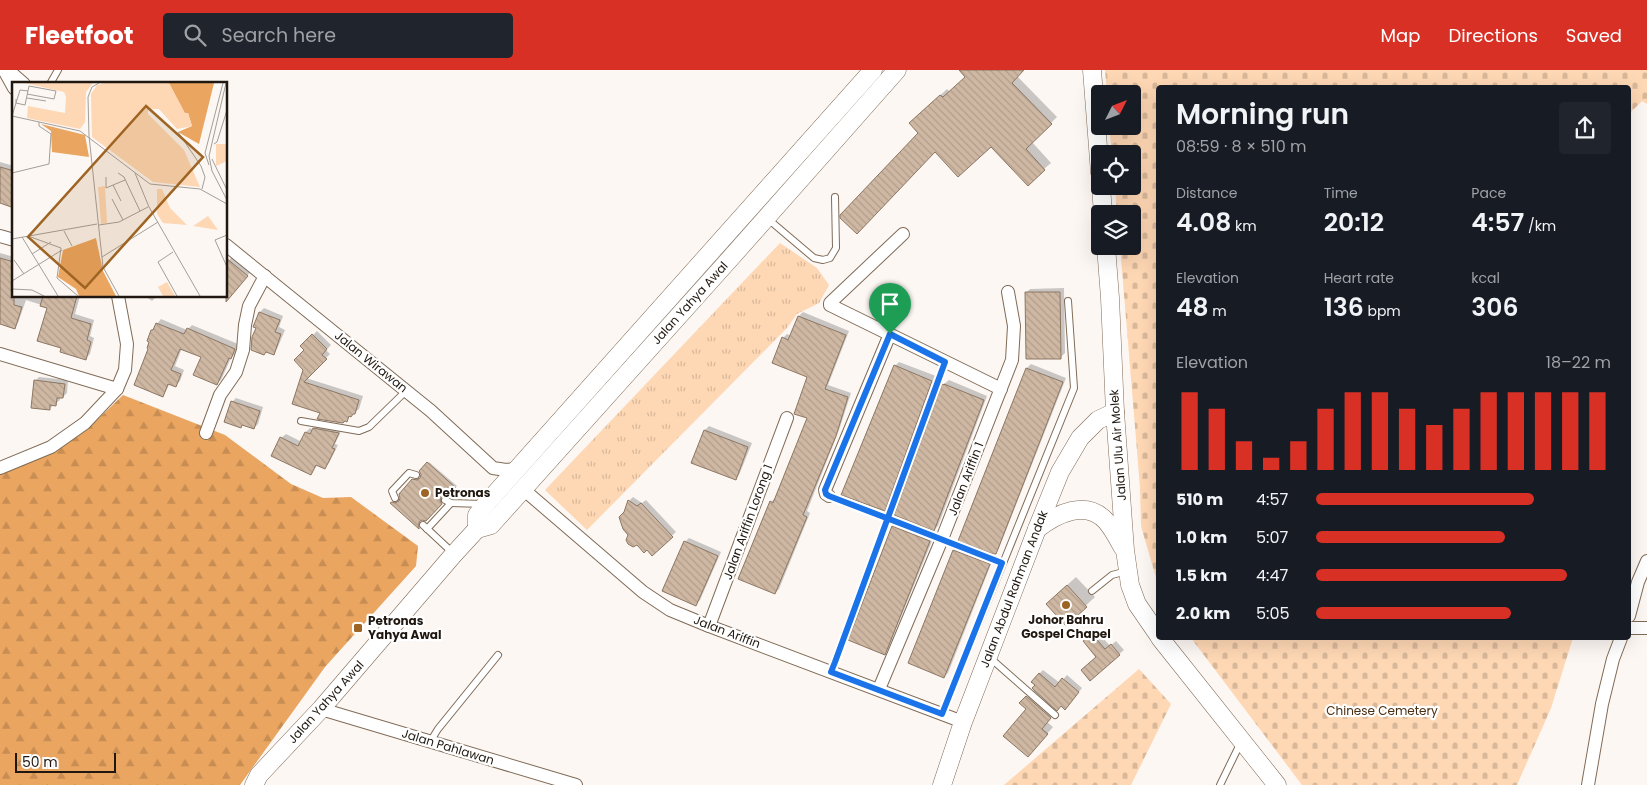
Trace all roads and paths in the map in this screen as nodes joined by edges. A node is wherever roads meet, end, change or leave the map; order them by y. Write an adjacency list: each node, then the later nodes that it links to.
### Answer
1 (4, 70): 9 (street)
2 (8, 70): 7 (street)
3 (58, 70): 8 (lane)
4 (872, 70): 32 (main road, Jalan Yahya Awal)
5 (897, 70): 12 (main road, Jalan Yahya Awal)
6 (1092, 70): 10 (main road)
7 (22, 82)
8 (51, 82)
9 (12, 84)
10 (1098, 145)
11 (834, 198): 12 (lane)
12 (766, 217): 34 (main road, Jalan Yahya Awal)
13 (903, 234): 20 (street)
14 (228, 246): 16 (street, Jalan Wirawan)
15 (1107, 255): 26 (main road, Jalan Ulu Air Molek)
16 (265, 276): 25 (street, Jalan Wirawan); 29 (street)
17 (1008, 292): 23 (street, Jalan Ariffin 1)
18 (118, 298): 24 (street)
19 (1068, 301): 45 (lane)
20 (890, 334): 22 (street); 35 (street)
21 (0, 354): 24 (street)
22 (945, 362): 23 (street); 38 (lane)
23 (1001, 389): 41 (street, Jalan Ariffin 1)
24 (117, 390): 30 (street)
25 (406, 391): 28 (lane); 31 (street, Jalan Wirawan)
26 (1115, 412): 40 (main road, Jalan Abdul Rahman Andak); 42 (main road, Jalan Ulu Air Molek)
27 (787, 418): 49 (street, Jalan Ariffin Lorong 1)
28 (301, 421)
29 (206, 433)
30 (0, 468)
31 (493, 468): 32 (street); 37 (street)
32 (517, 469): 37 (main road, Jalan Yahya Awal)
33 (416, 475): 36 (lane)
34 (523, 489): 39 (main road, Jalan Yahya Awal); 49 (street, Jalan Ariffin)
35 (829, 496): 38 (lane)
36 (395, 498)
37 (489, 500): 39 (main road, Jalan Yahya Awal); 43 (lane)
38 (888, 518): 41 (lane); 57 (lane)
39 (477, 529): 43 (main road, Jalan Yahya Awal)
40 (1037, 529): 42 (main road); 56 (main road, Jalan Abdul Rahman Andak)
41 (942, 540): 45 (lane); 58 (street, Jalan Ariffin 1)
42 (1125, 550): 46 (main road, Jalan Ulu Air Molek)
43 (454, 554): 59 (main road, Jalan Yahya Awal)
44 (1647, 561): 48 (street)
45 (1002, 563): 60 (lane)
46 (1128, 571): 47 (lane); 52 (main road, Jalan Ulu Air Molek)
47 (1092, 591)
48 (1631, 608)
49 (709, 626): 57 (street, Jalan Ariffin)
50 (1631, 628): 51 (street)
51 (1647, 628)
52 (1156, 632)
53 (1161, 640): 63 (main road, Jalan Ulu Air Molek)
54 (1621, 640): 70 (street)
55 (498, 655): 64 (lane)
56 (988, 656): 61 (lane); 62 (main road, Jalan Abdul Rahman Andak)
57 (831, 672): 58 (street, Jalan Ariffin)
58 (879, 689): 60 (street, Jalan Ariffin)
59 (321, 709): 64 (street, Jalan Pahlawan); 66 (main road, Jalan Yahya Awal)
60 (942, 714): 62 (street, Jalan Ariffin)
61 (1055, 716)
62 (963, 722): 68 (main road, Jalan Abdul Rahman Andak)
63 (1242, 741): 65 (main road, Jalan Ulu Air Molek); 69 (lane)
64 (430, 742): 67 (street, Jalan Pahlawan)
65 (1271, 782)
66 (254, 785)
67 (576, 785)
68 (942, 785)
69 (1220, 785)
70 (1588, 785)

